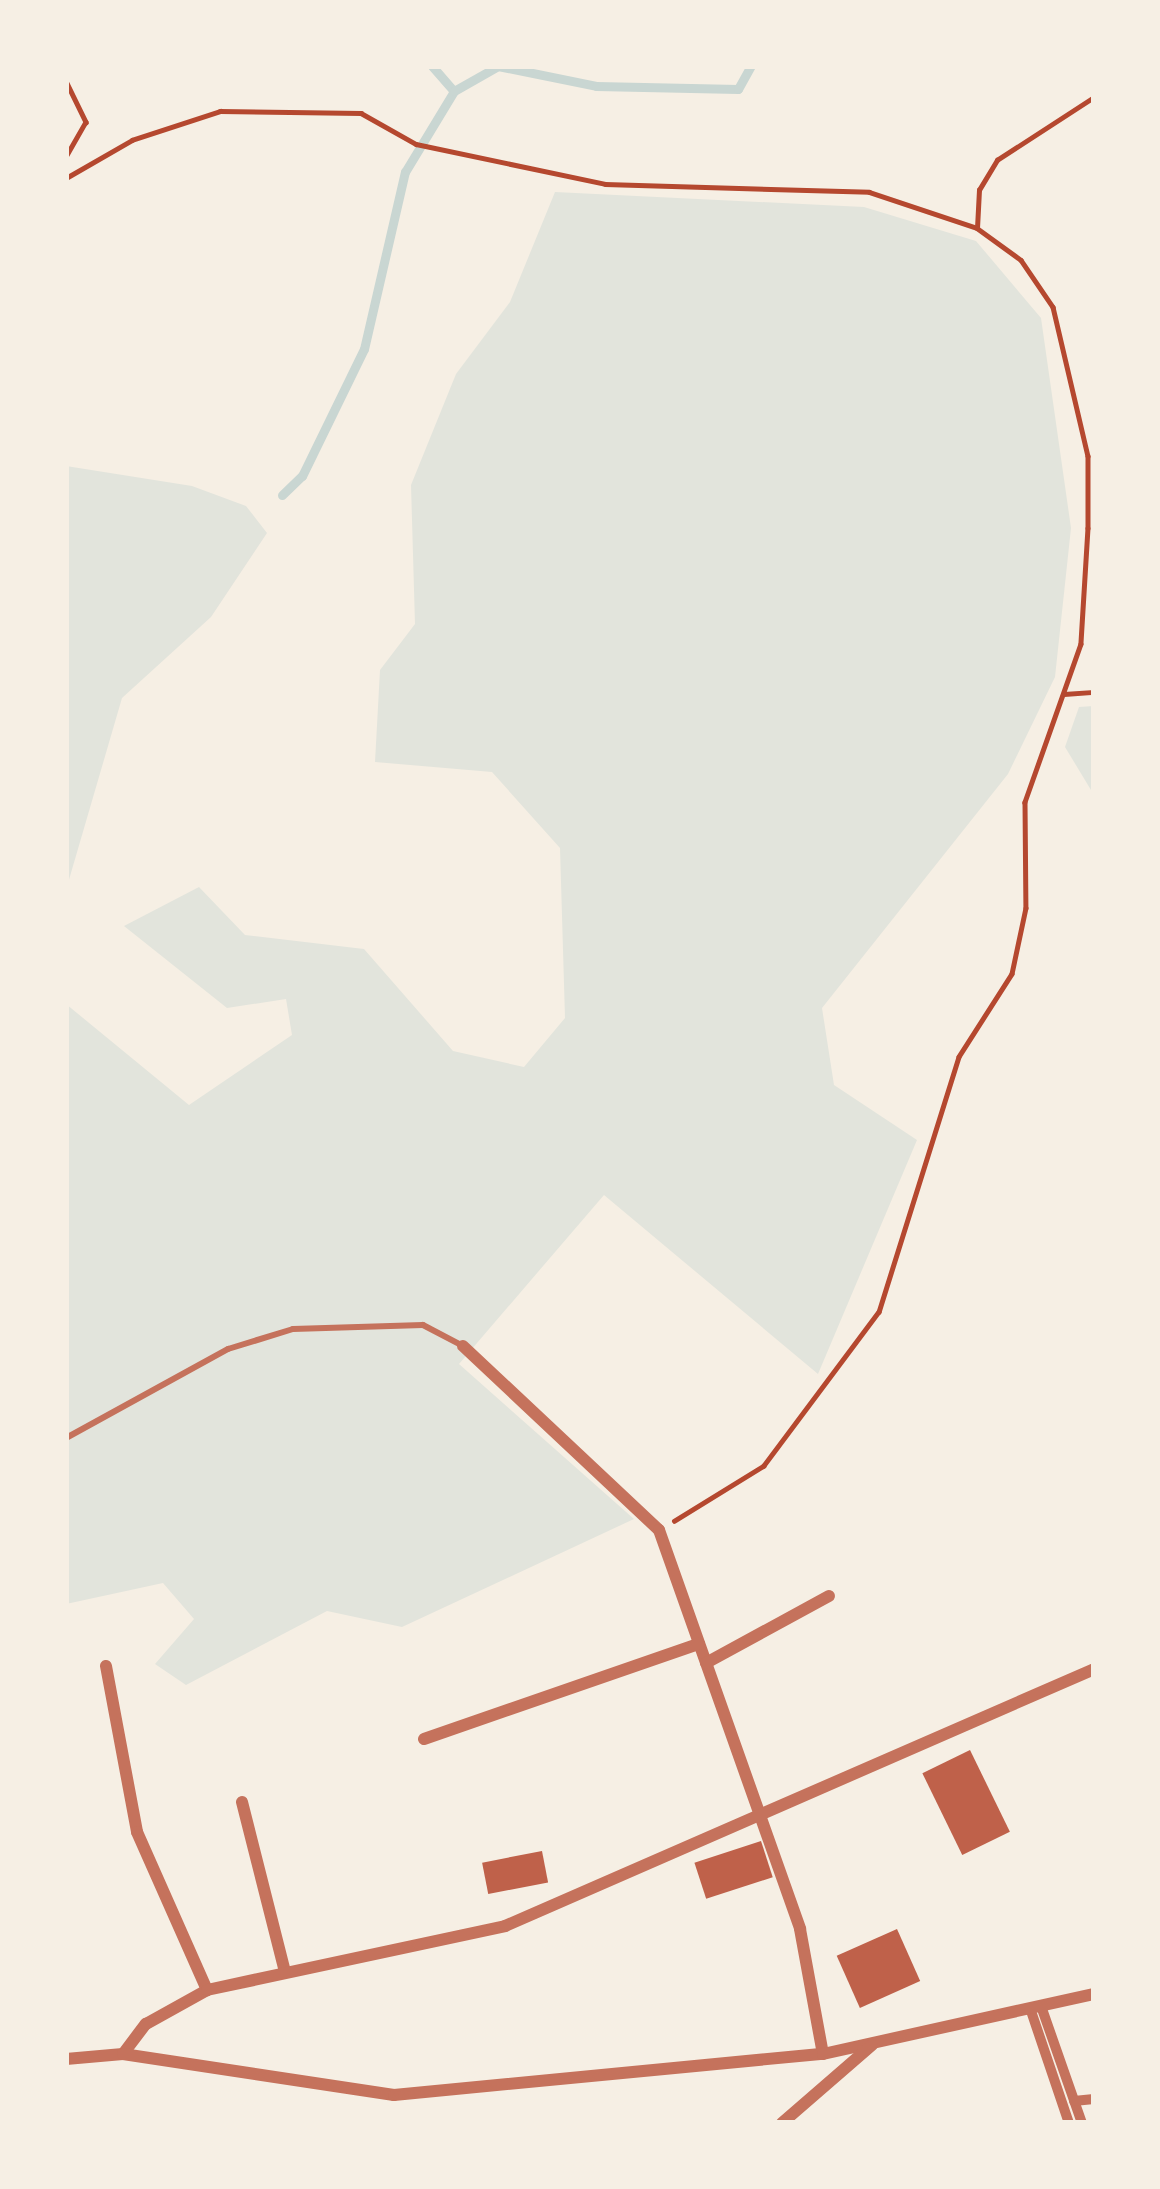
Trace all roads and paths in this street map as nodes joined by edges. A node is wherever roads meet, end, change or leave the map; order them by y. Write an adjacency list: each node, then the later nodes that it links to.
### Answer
1 (66, 81): 3 (path)
2 (1094, 97): 5 (path)
3 (66, 157)
4 (66, 178): 5 (path)
5 (977, 227): 7 (path)
6 (1094, 692): 7 (path)
7 (1064, 694): 10 (path)
8 (463, 1346): 9 (lane); 10 (street)
9 (66, 1438)
10 (659, 1530): 12 (street)
11 (830, 1596): 13 (street)
12 (699, 1644): 13 (street); 16 (street)
13 (706, 1663): 18 (street)
14 (106, 1666): 20 (street)
15 (1094, 1670): 18 (street)
16 (424, 1739)
17 (242, 1802): 19 (street)
18 (760, 1821): 19 (street); 25 (street)
19 (284, 1968): 20 (street)
20 (207, 1990): 24 (street)
21 (1094, 1994): 22 (street)
22 (1035, 2007): 23 (street); 28 (street); 30 (street)
23 (874, 2043): 25 (street); 29 (street)
24 (124, 2054): 25 (street); 26 (street)
25 (823, 2054)
26 (66, 2060)
27 (1094, 2099): 28 (street)
28 (1074, 2101): 31 (street)
29 (782, 2123)
30 (1070, 2123)
31 (1082, 2123)

